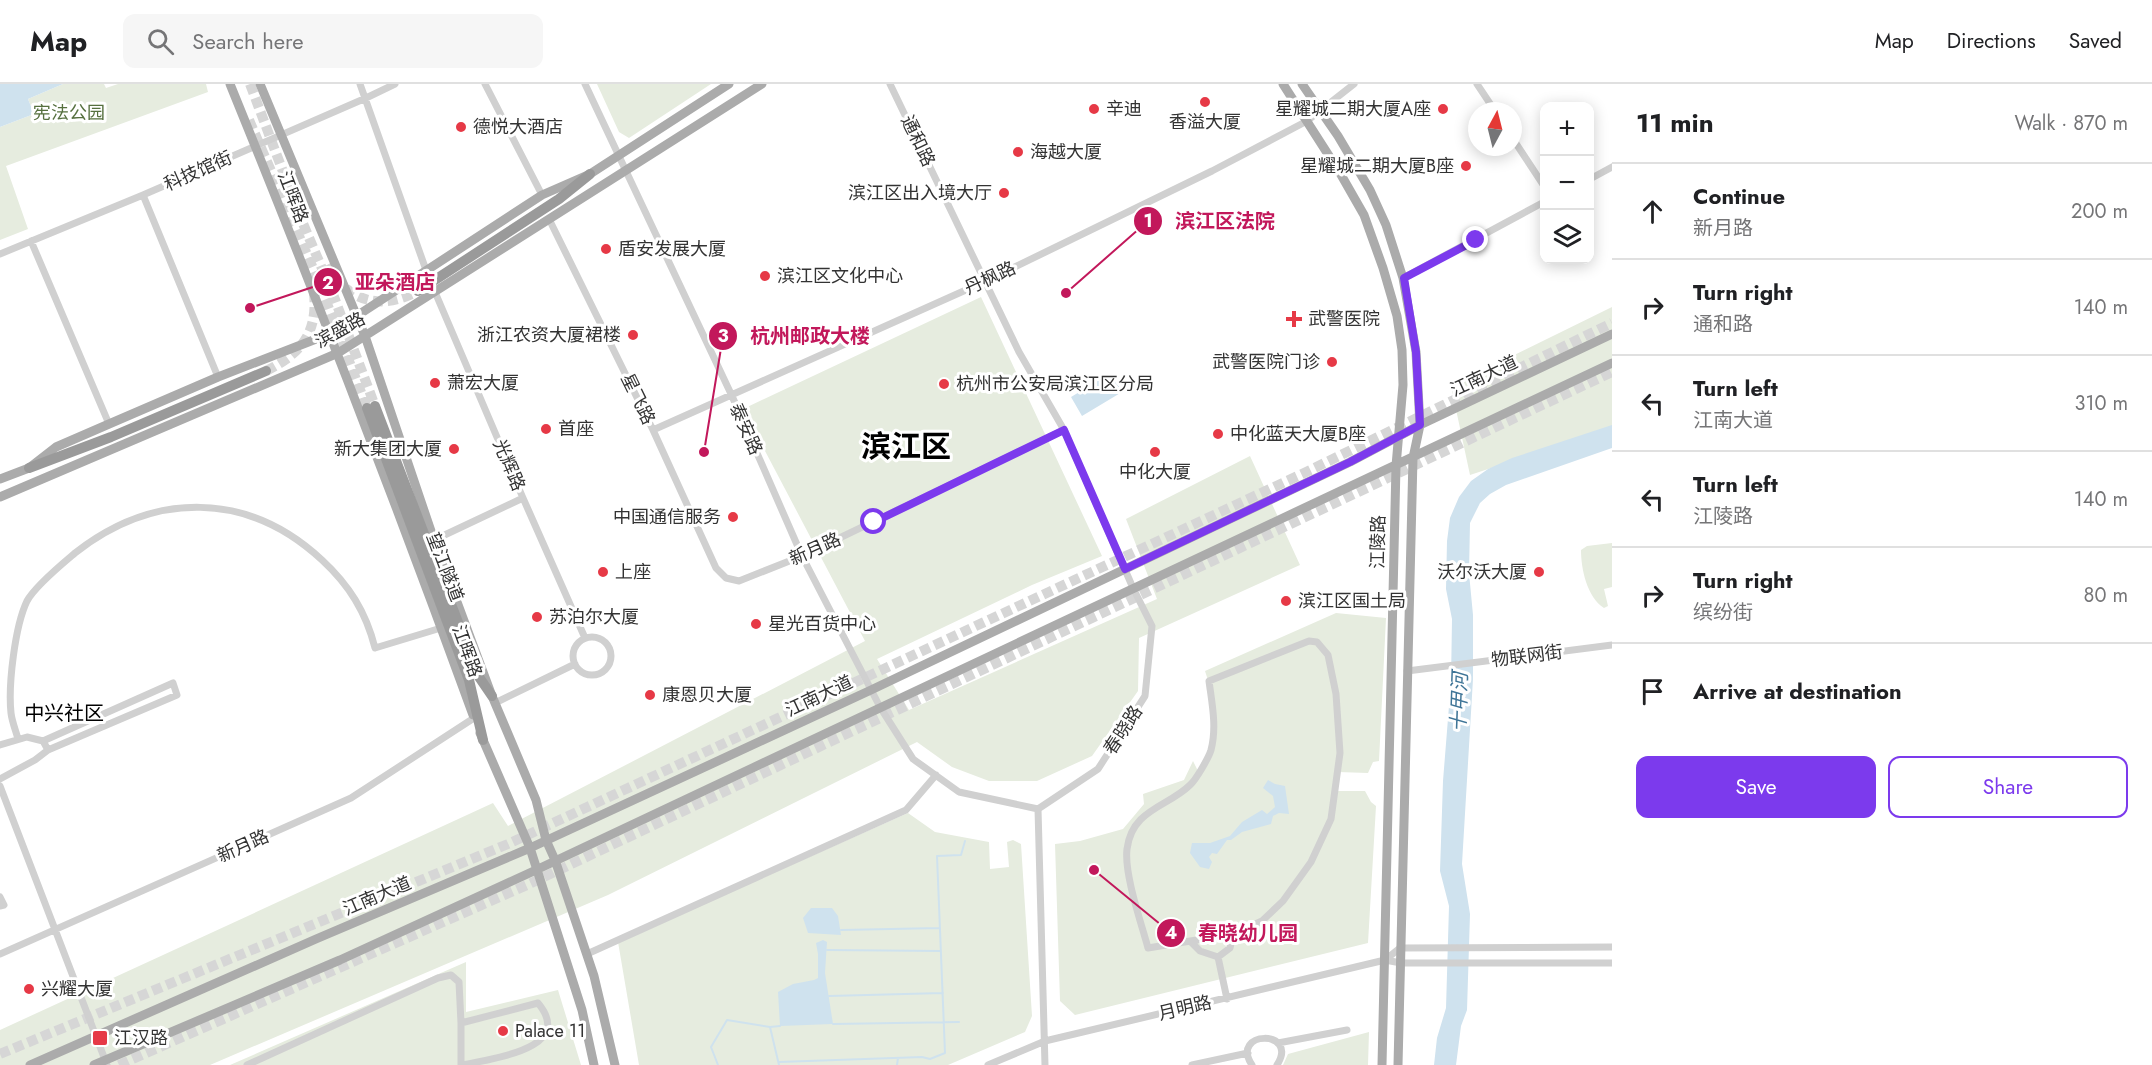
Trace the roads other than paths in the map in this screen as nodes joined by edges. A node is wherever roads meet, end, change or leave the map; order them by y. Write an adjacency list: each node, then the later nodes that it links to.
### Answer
1 (230, 84): 19 (main road, 江晖路)
2 (260, 84): 18 (main road, 江晖路)
3 (360, 84): 14 (street)
4 (395, 84): 14 (street, 科技馆街)
5 (485, 84): 28 (street)
6 (585, 84): 21 (street, 泰安路)
7 (729, 84): 21 (main road, 滨盛路)
8 (762, 84): 23 (main road, 滨盛路)
9 (891, 84): 35 (street, 通和路)
10 (1283, 84): 17 (main road, 江陵路)
11 (1302, 84): 16 (main road, 江陵路)
12 (1354, 84): 16 (street, 丹枫路)
13 (1477, 84): 15 (street)
14 (366, 98): 18 (street, 科技馆街); 33 (street)
15 (1489, 102)
16 (1320, 111): 17 (street, 丹枫路); 34 (main road, 江陵路)
17 (1307, 121): 35 (street, 丹枫路); 51 (main road, 江陵路)
18 (281, 135): 19 (street, 科技馆街); 38 (main road, 江晖路)
19 (255, 146): 27 (street, 科技馆街); 39 (main road, 江晖路)
20 (1522, 152): 26 (street)
21 (618, 156): 23 (street, 泰安路); 24 (main road, 滨盛路)
22 (1612, 167): 25 (street)
23 (627, 171): 30 (main road, 滨盛路); 46 (street, 泰安路)
24 (590, 174): 28 (main road, 滨盛路); 36 (highway)
25 (1594, 177)
26 (1540, 179)
27 (143, 195): 31 (street, 科技馆街); 45 (street)
28 (542, 195): 33 (main road, 滨盛路)
29 (1540, 205): 34 (street)
30 (549, 219): 37 (main road, 滨盛路); 49 (street, 星飞路)
31 (31, 241): 32 (street, 科技馆街); 47 (street)
32 (0, 254)
33 (426, 270): 38 (main road, 滨盛路)
34 (1404, 278): 48 (main road, 江陵路)
35 (986, 281): 46 (street, 丹枫路); 50 (street, 通和路)
36 (418, 291)
37 (435, 292): 41 (main road, 滨盛路); 57 (street, 光辉路)
38 (356, 318): 39 (main road, 滨盛路); 41 (main road, 江晖路)
39 (330, 334): 42 (main road, 江晖路); 45 (main road, 滨盛路)
40 (1612, 334): 48 (main road, 江南大道)
41 (365, 336): 42 (main road, 滨盛路); 58 (main road, 江晖路)
42 (338, 353): 56 (main road, 滨盛路); 63 (main road, 江晖路)
43 (1612, 363): 52 (main road, 江南大道)
44 (266, 371): 54 (highway)
45 (218, 377): 47 (main road, 滨盛路)
46 (732, 396): 49 (street, 丹枫路); 59 (street, 泰安路)
47 (109, 424): 54 (main road, 滨盛路)
48 (1420, 425): 51 (main road, 江南大道); 52 (main road, 江陵路)
49 (653, 430): 61 (street, 星飞路)
50 (1064, 430): 59 (street, 新月路); 60 (street, 通和路)
51 (1399, 437): 53 (main road, 江陵路); 60 (main road, 江南大道)
52 (1413, 458): 53 (main road, 江南大道); 67 (main road, 江陵路)
53 (1396, 466): 62 (main road, 江南大道); 96 (main road, 江陵路)
54 (29, 468): 55 (main road, 滨盛路)
55 (0, 479)
56 (0, 497)
57 (523, 498): 58 (street); 64 (street, 光辉路)
58 (434, 540): 69 (main road, 江晖路)
59 (802, 556): 61 (street, 新月路); 68 (street, 泰安路)
60 (1125, 569): 62 (street, 通和路); 68 (main road, 江南大道)
61 (726, 578)
62 (1133, 588): 70 (main road, 江南大道); 81 (street, 春晓路)
63 (441, 628): 71 (main road, 江晖路); 72 (street)
64 (585, 638): 66 (street); 66 (street)
65 (1612, 645): 67 (street, 物联网街)
66 (575, 664): 69 (street)
67 (1407, 671): 92 (main road, 江陵路)
68 (872, 690): 70 (street, 泰安路); 82 (main road, 江南大道)
69 (494, 700): 73 (highway, 望江隧道); 82 (main road, 江晖路)
70 (880, 707): 77 (street); 84 (main road, 江南大道)
71 (474, 718): 73 (main road, 江晖路); 88 (street, 新月路)
72 (18, 739): 74 (street); 75 (street)
73 (483, 740): 83 (main road, 江晖路)
74 (44, 741): 76 (street); 76 (street)
75 (0, 745)
76 (48, 750): 78 (street)
77 (936, 775): 81 (street); 94 (street)
78 (0, 779)
79 (0, 786): 80 (street)
80 (2, 798): 88 (street)
81 (1038, 808): 103 (street)
82 (546, 840): 83 (main road, 江南大道); 84 (main road, 江晖路)
83 (530, 848): 85 (main road, 江晖路); 102 (main road, 江南大道)
84 (555, 860): 85 (main road, 江南大道); 94 (main road, 江晖路)
85 (536, 870): 106 (main road, 江南大道); 111 (main road, 江晖路)
86 (0, 897): 87 (street)
87 (0, 906)
88 (54, 929): 93 (street, 新月路); 102 (street)
89 (1233, 934): 90 (street); 90 (street); 95 (street)
90 (1191, 942): 95 (street)
91 (1612, 946): 92 (street)
92 (1400, 948): 96 (street, 月明路); 97 (main road, 江陵路)
93 (0, 954)
94 (587, 954): 112 (main road, 江晖路)
95 (1218, 957): 99 (street)
96 (1385, 960): 97 (street, 月明路); 99 (street, 月明路); 118 (main road, 江陵路)
97 (1401, 963): 98 (street, 月明路); 119 (main road, 江陵路)
98 (1612, 963)
99 (1227, 999): 103 (street, 月明路)
100 (461, 1023): 109 (street); 110 (street); 110 (street)
101 (1347, 1030): 104 (street)
102 (97, 1036): 106 (street); 107 (main road, 江南大道)
103 (1045, 1041): 113 (street, 月明路); 114 (street)
104 (1278, 1043): 105 (street); 117 (street)
105 (1248, 1053): 115 (street); 116 (street)
106 (107, 1063): 108 (main road, 江南大道)
107 (30, 1065)
108 (94, 1065)
109 (247, 1065)
110 (462, 1065)
111 (594, 1065)
112 (615, 1065)
113 (988, 1065)
114 (1045, 1065)
115 (1192, 1065)
116 (1252, 1065)
117 (1277, 1065)
118 (1382, 1065)
119 (1398, 1065)

